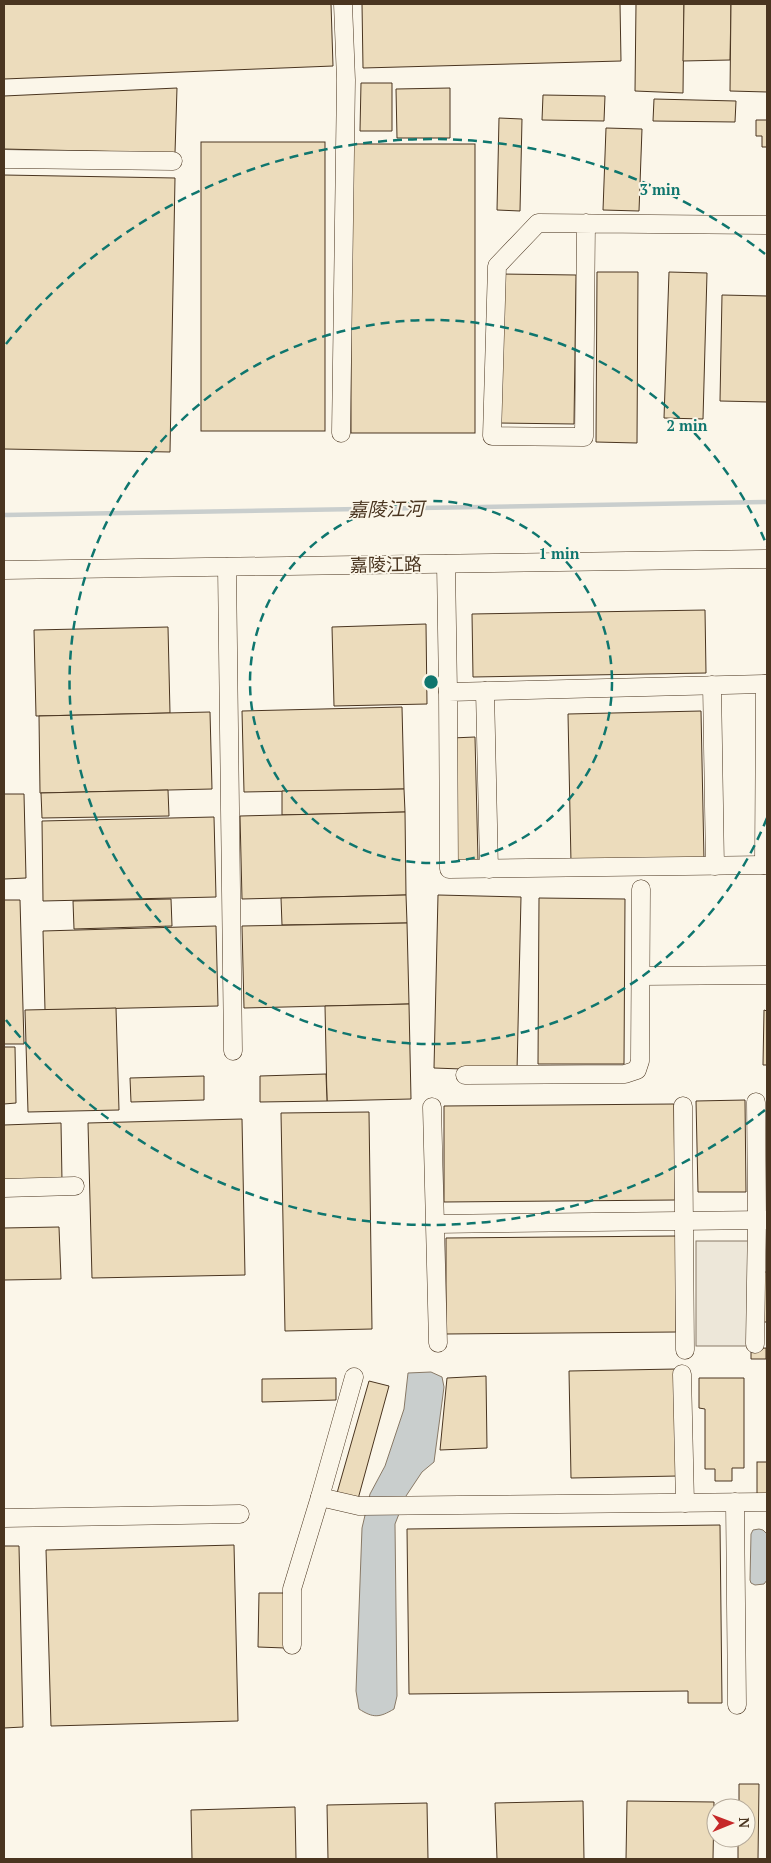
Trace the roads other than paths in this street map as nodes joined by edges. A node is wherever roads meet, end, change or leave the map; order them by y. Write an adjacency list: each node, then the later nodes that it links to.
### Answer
1 (343, 4): 6 (street)
2 (4, 159): 3 (street)
3 (173, 162)
4 (586, 223): 4 (street); 5 (street)
5 (767, 225)
6 (341, 433)
7 (767, 559): 8 (street, 嘉陵江路)
8 (446, 564): 9 (street, 嘉陵江路); 14 (street)
9 (227, 567): 10 (street, 嘉陵江路); 21 (street)
10 (4, 570)
11 (712, 684): 12 (street); 13 (street); 16 (street)
12 (766, 684): 15 (street)
13 (485, 691): 14 (street); 17 (street)
14 (448, 692): 17 (street)
15 (766, 865): 16 (street)
16 (715, 866): 17 (street)
17 (488, 869)
18 (641, 888): 20 (street)
19 (767, 975): 20 (street)
20 (641, 976): 22 (street)
21 (232, 1051)
22 (465, 1075)
23 (756, 1102): 28 (street)
24 (683, 1106): 29 (street)
25 (432, 1107): 30 (street)
26 (74, 1186): 27 (street)
27 (4, 1188)
28 (762, 1220): 29 (street); 32 (street)
29 (684, 1221): 30 (street); 33 (street)
30 (435, 1224): 31 (street)
31 (438, 1342)
32 (755, 1344)
33 (685, 1350)
34 (682, 1374): 39 (street)
35 (354, 1377): 36 (street)
36 (320, 1497): 39 (street); 42 (street)
37 (735, 1502): 38 (street); 39 (street); 43 (street)
38 (767, 1502)
39 (685, 1503)
40 (240, 1514): 41 (street)
41 (4, 1518)
42 (292, 1645)
43 (737, 1705)

